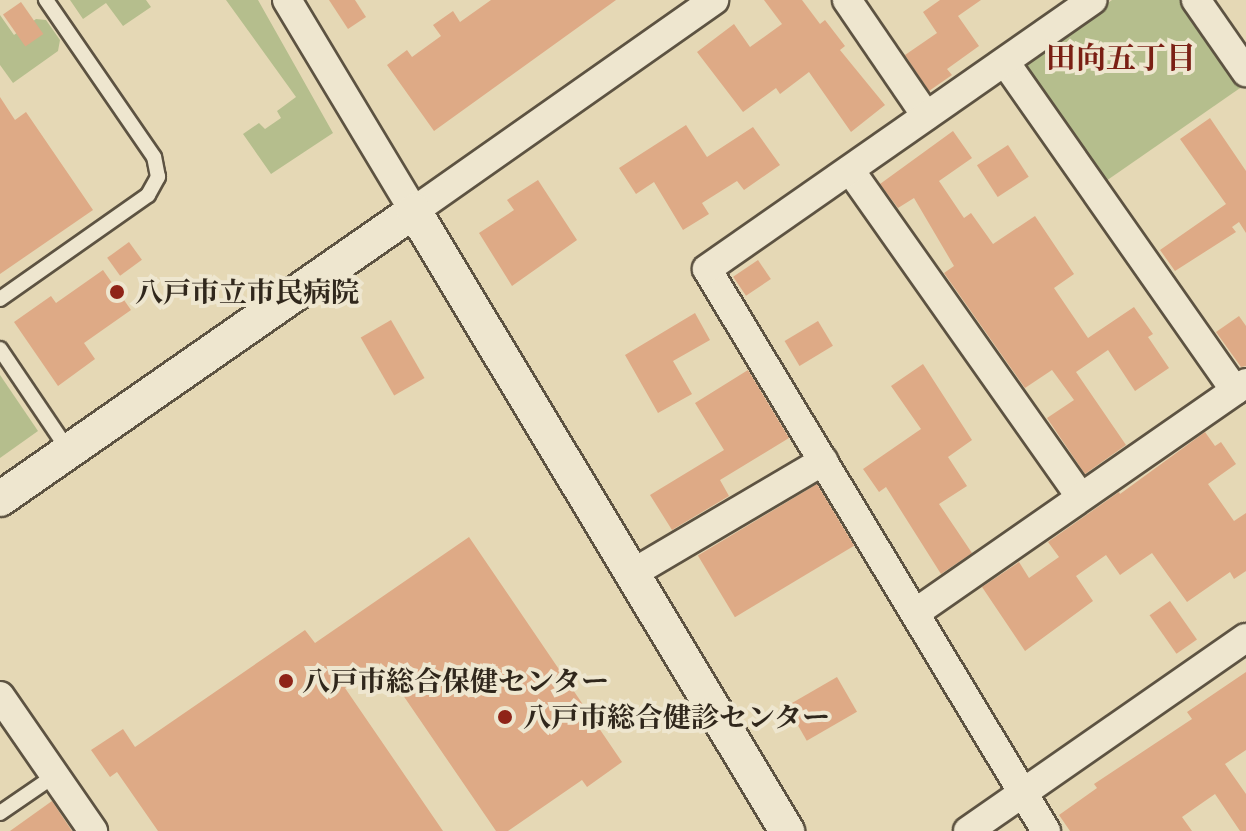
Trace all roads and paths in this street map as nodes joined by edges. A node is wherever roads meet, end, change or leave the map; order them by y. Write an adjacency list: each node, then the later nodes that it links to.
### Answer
1 (46, 0): 12 (lane)
2 (287, 0): 11 (street)
3 (714, 0): 11 (street)
4 (847, 0): 9 (street)
5 (1093, 0): 7 (street)
6 (1196, 0): 8 (street)
7 (1005, 62): 9 (street); 14 (street)
8 (1246, 72)
9 (926, 116): 10 (street)
10 (850, 170): 16 (street); 17 (street)
11 (414, 211): 15 (street); 19 (street)
12 (0, 299)
13 (0, 349): 15 (lane)
14 (1241, 386): 17 (street)
15 (68, 450): 18 (street)
16 (823, 461): 19 (street); 20 (street)
17 (1081, 497): 20 (street)
18 (0, 499)
19 (633, 573): 27 (street)
20 (915, 613): 24 (street)
21 (1246, 638): 24 (street)
22 (0, 696): 23 (street)
23 (54, 776): 25 (lane); 26 (street)
24 (1022, 794): 28 (street); 29 (street)
25 (0, 813)
26 (93, 831)
27 (787, 831)
28 (968, 831)
29 (1046, 831)

